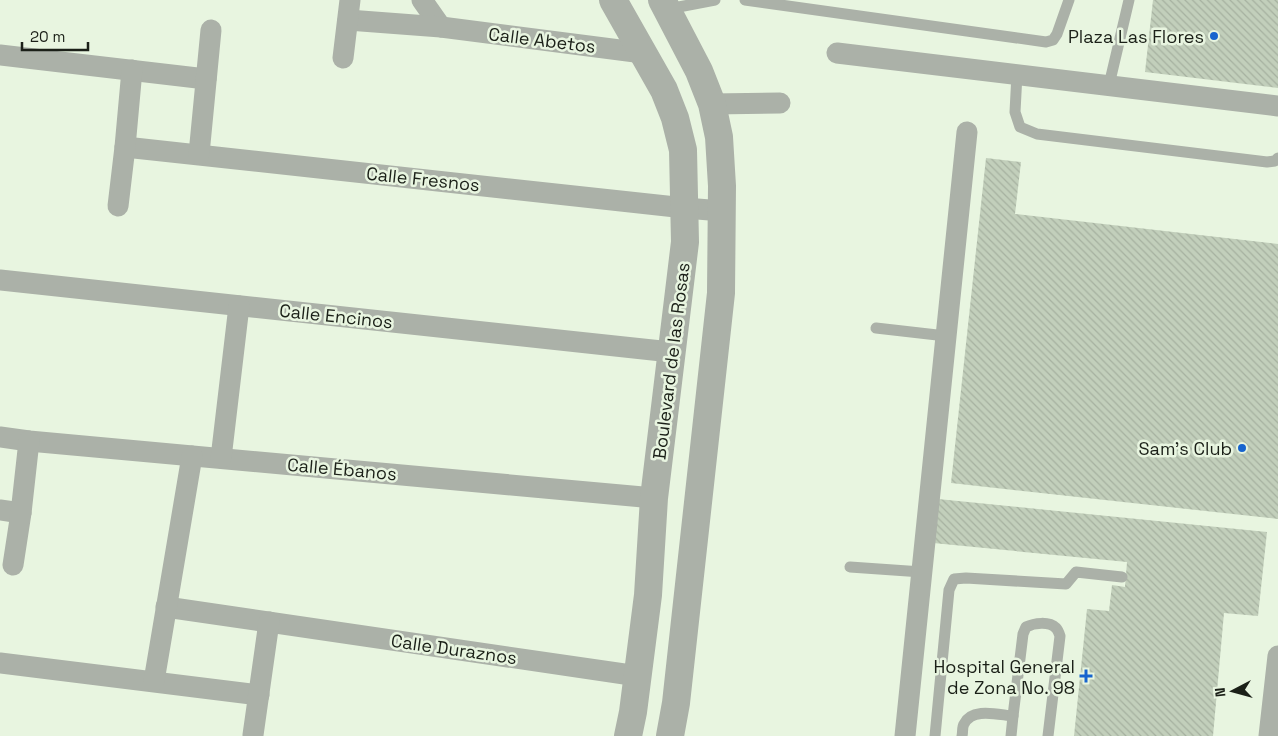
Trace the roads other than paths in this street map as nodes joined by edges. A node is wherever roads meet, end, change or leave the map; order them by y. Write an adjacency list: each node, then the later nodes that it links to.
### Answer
1 (422, 0): 9 (street)
2 (613, 0): 11 (street, Boulevard de las Rosas)
3 (715, 0): 7 (lane)
4 (745, 0): 5 (lane)
5 (1070, 0)
6 (1129, 0): 18 (lane)
7 (664, 5): 20 (street)
8 (349, 10): 9 (street, Calle Abetos); 14 (street, Calle Abetos)
9 (441, 27): 11 (street, Calle Abetos)
10 (212, 30): 17 (street)
11 (643, 53): 27 (street, Boulevard de las Rosas)
12 (837, 53): 16 (street)
13 (0, 56): 15 (street)
14 (343, 58)
15 (132, 70): 17 (street); 23 (street)
16 (1017, 74): 18 (street); 25 (lane)
17 (206, 79): 24 (street)
18 (1109, 85): 21 (street)
19 (780, 103): 20 (street)
20 (712, 104): 28 (street)
21 (1278, 106)
22 (967, 132): 32 (street)
23 (125, 147): 24 (street, Calle Fresnos); 26 (street)
24 (199, 154): 27 (street, Calle Fresnos)
25 (1278, 158)
26 (118, 206)
27 (684, 208): 28 (street, Calle Fresnos); 33 (street, Boulevard de las Rosas)
28 (722, 211): 55 (street)
29 (0, 280): 30 (street, Calle Encinos)
30 (239, 306): 33 (street, Calle Encinos); 37 (street)
31 (876, 328): 32 (lane)
32 (946, 336): 43 (street)
33 (672, 352): 38 (street, Boulevard de las Rosas)
34 (0, 437): 35 (street, Calle Ébanos)
35 (29, 441): 36 (street, Calle Ébanos); 40 (street)
36 (192, 456): 37 (street, Calle Ébanos); 45 (street)
37 (221, 458): 38 (street, Calle Ébanos)
38 (654, 498): 49 (street, Boulevard de las Rosas)
39 (0, 510): 40 (street)
40 (21, 513): 41 (street)
41 (13, 565)
42 (850, 567): 43 (lane)
43 (922, 572): 56 (street)
44 (1122, 578): 57 (lane)
45 (166, 606): 46 (street, Calle Duraznos); 50 (street)
46 (269, 622): 49 (street, Calle Duraznos); 51 (street)
47 (1278, 656): 61 (street)
48 (0, 663): 50 (street)
49 (638, 676): 54 (street, Boulevard de las Rosas)
50 (154, 681): 51 (street)
51 (259, 695): 53 (street)
52 (1013, 716): 58 (lane); 59 (lane); 60 (lane)
53 (253, 735)
54 (628, 736)
55 (670, 736)
56 (905, 736)
57 (935, 736)
58 (962, 736)
59 (1011, 736)
60 (1048, 736)
61 (1269, 736)

